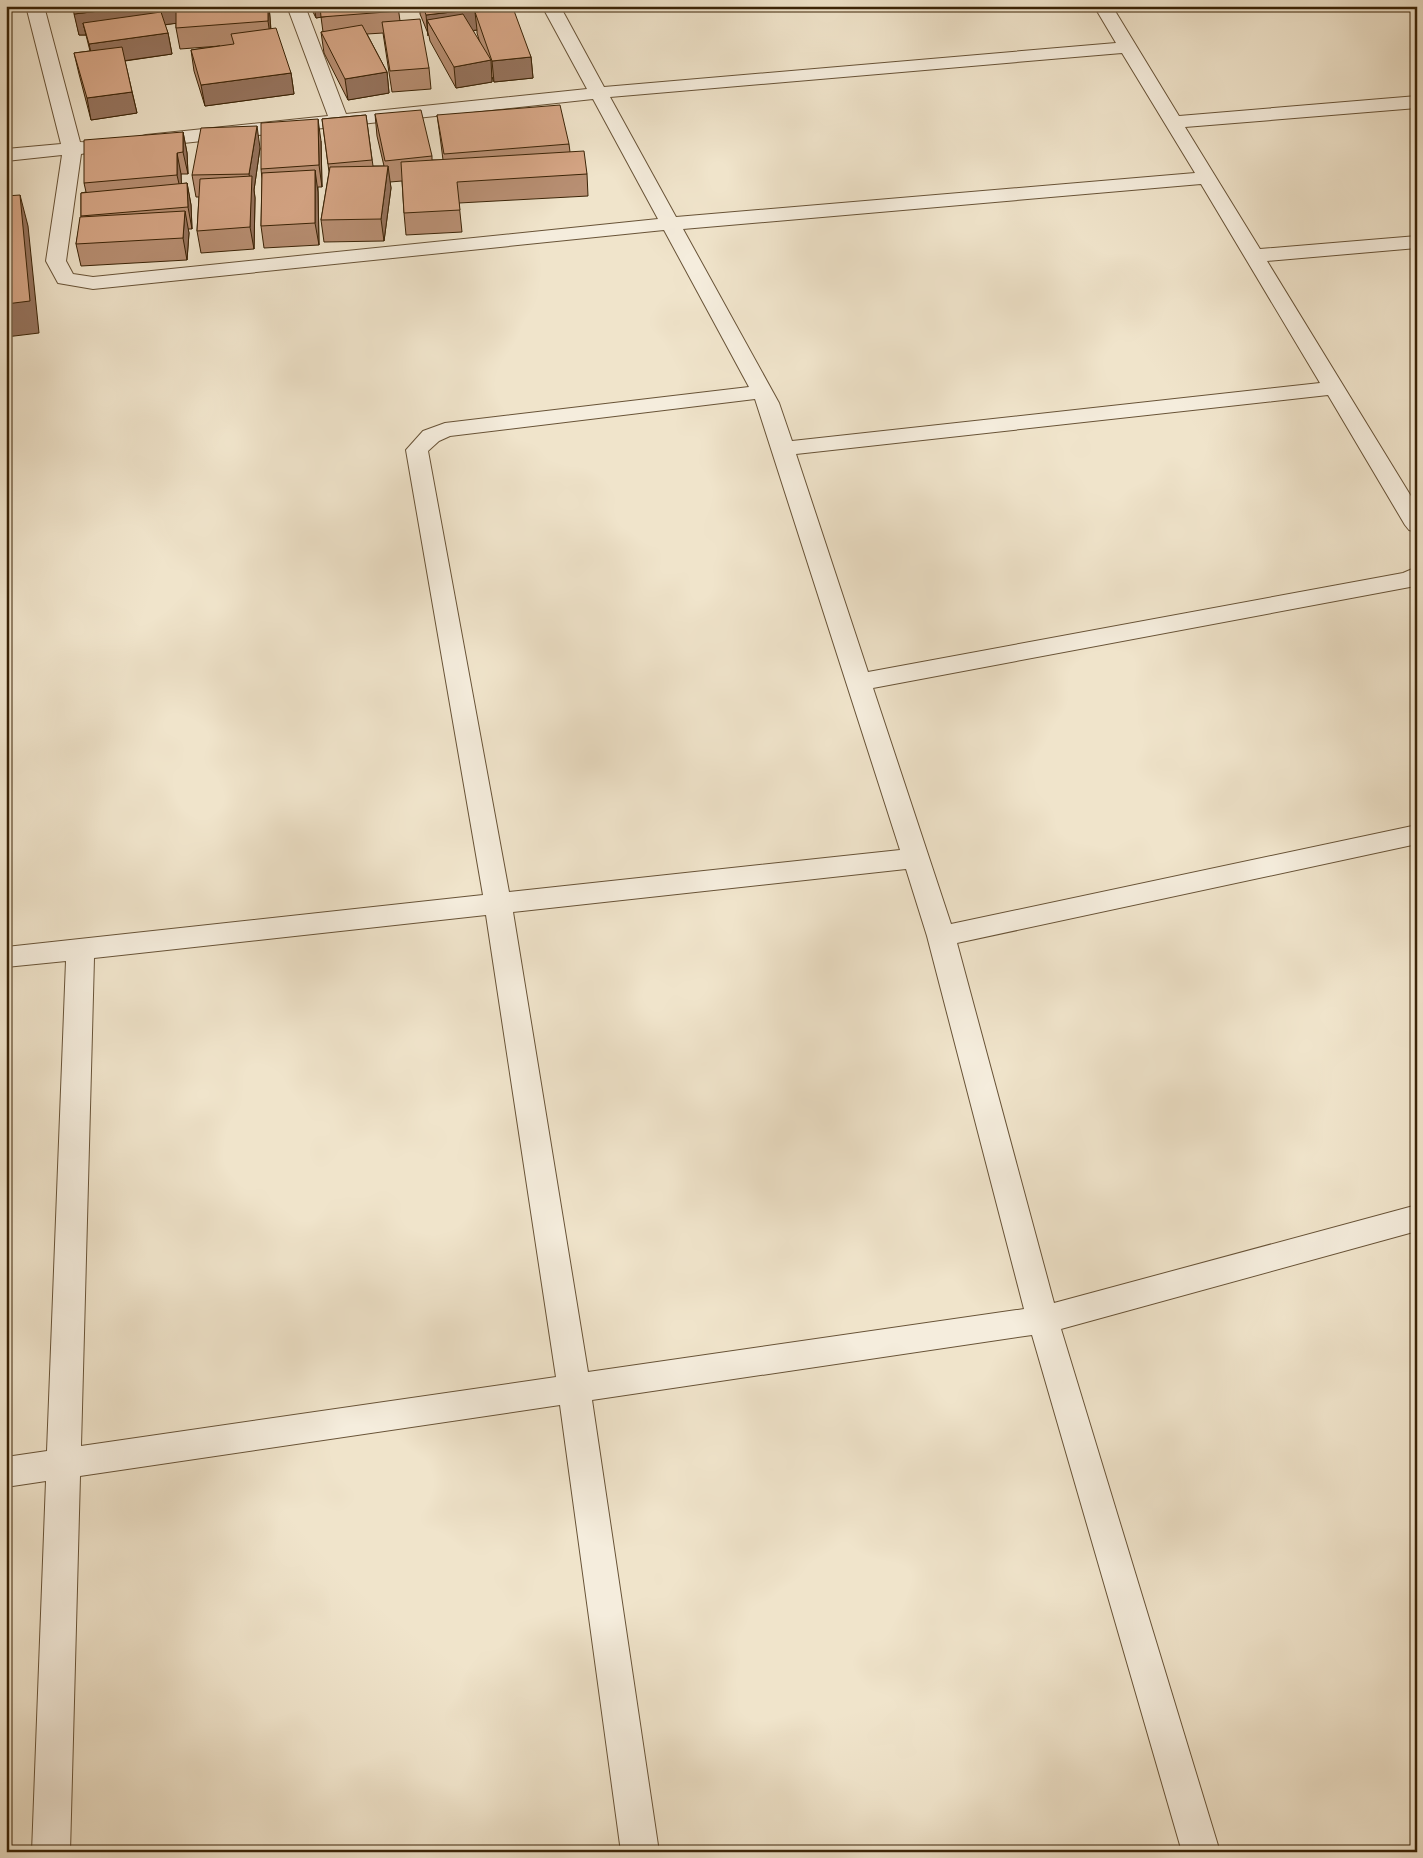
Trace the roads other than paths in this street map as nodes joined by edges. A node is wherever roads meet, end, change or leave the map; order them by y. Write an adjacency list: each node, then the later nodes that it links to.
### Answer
1 (35, 6): 12 (street)
2 (296, 6): 8 (street)
3 (551, 6): 6 (street)
4 (1103, 6): 5 (street)
5 (1127, 47): 6 (street); 9 (street)
6 (598, 92): 8 (street); 15 (street)
7 (1417, 102): 9 (street)
8 (339, 120): 10 (street)
9 (1173, 122): 14 (street)
10 (132, 142)
11 (112, 144): 12 (street)
12 (72, 149): 13 (street); 15 (street)
13 (6, 155)
14 (1207, 178): 15 (street); 17 (street)
15 (669, 224): 19 (street)
16 (1417, 242): 17 (street)
17 (1254, 256): 18 (street)
18 (1334, 388): 20 (street); 21 (street)
19 (762, 392): 20 (street); 26 (street)
20 (783, 449): 23 (street)
21 (1417, 524)
22 (1417, 574): 23 (street)
23 (858, 682): 25 (street)
24 (1417, 834): 27 (street)
25 (916, 858): 26 (street); 27 (street)
26 (498, 904): 28 (street); 32 (street)
27 (941, 936): 31 (street)
28 (80, 949): 29 (street); 33 (street)
29 (6, 957)
30 (1416, 1221): 31 (street)
31 (1043, 1320): 32 (street); 37 (street)
32 (574, 1389): 33 (street); 36 (street)
33 (62, 1464): 34 (street); 35 (street)
34 (6, 1472)
35 (51, 1852)
36 (640, 1852)
37 (1201, 1852)

